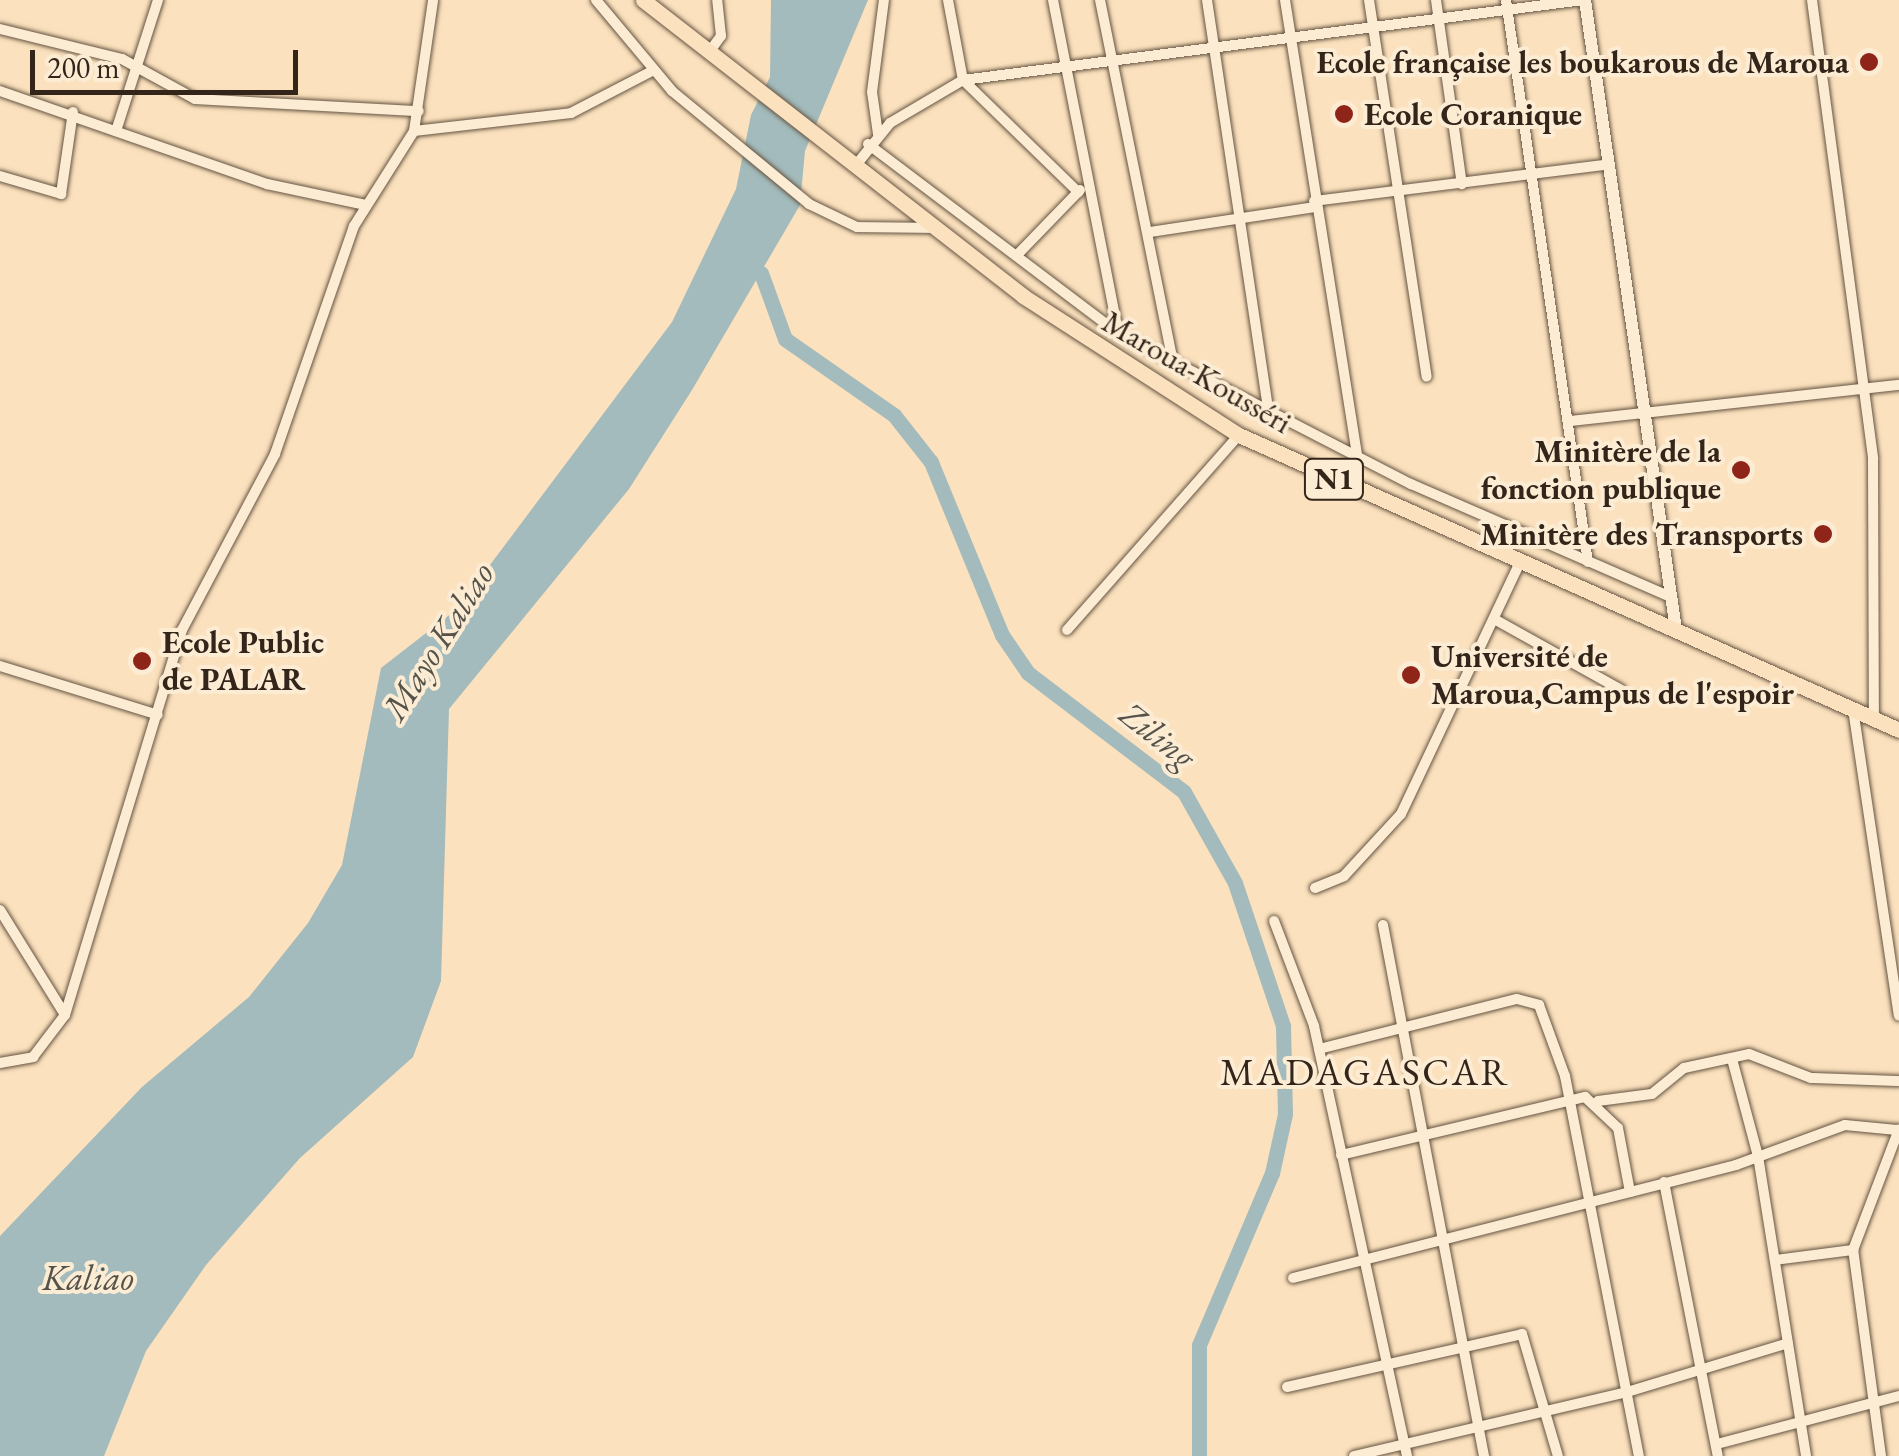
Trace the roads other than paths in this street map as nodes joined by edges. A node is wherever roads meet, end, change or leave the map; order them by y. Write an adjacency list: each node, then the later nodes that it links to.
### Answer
1 (158, 0): 24 (street)
2 (432, 0): 29 (street)
3 (596, 0): 26 (street)
4 (643, 0): 22 (highway, Maroua-Kousséri)
5 (717, 0): 22 (street)
6 (884, 0): 33 (street)
7 (948, 0): 27 (street)
8 (1053, 0): 25 (street)
9 (1100, 0): 23 (street)
10 (1207, 0): 21 (street)
11 (1284, 0): 20 (street)
12 (1369, 0): 18 (street)
13 (1436, 0): 17 (street)
14 (1584, 0): 16 (street); 35 (street)
15 (1812, 0): 52 (street)
16 (1506, 4): 17 (street); 38 (street)
17 (1439, 17): 18 (street); 39 (street)
18 (1373, 25): 20 (street); 41 (street)
19 (0, 29): 24 (street)
20 (1290, 37): 21 (street); 42 (street)
21 (1215, 50): 23 (street); 44 (street)
22 (710, 51): 36 (highway, Maroua-Kousséri / N1)
23 (1114, 64): 25 (street); 46 (street)
24 (137, 66): 29 (street); 31 (street)
25 (1067, 68): 27 (street); 40 (street)
26 (652, 71): 32 (street); 45 (street)
27 (963, 80): 33 (street); 40 (street)
28 (0, 91): 30 (street)
29 (419, 111): 32 (street)
30 (73, 112): 31 (street); 37 (street)
31 (116, 131): 43 (street)
32 (414, 131): 43 (street)
33 (878, 134): 34 (street)
34 (868, 144): 36 (street); 47 (street)
35 (1609, 164): 38 (street); 54 (street)
36 (856, 165): 45 (highway, Maroua-Kousséri / N1)
37 (0, 176)
38 (1532, 176): 39 (street); 55 (street)
39 (1462, 184): 41 (street)
40 (1083, 188): 47 (street); 48 (street)
41 (1399, 190): 42 (street); 50 (street)
42 (1315, 204): 44 (street); 57 (street)
43 (366, 205): 67 (street)
44 (1242, 218): 46 (street); 53 (street)
45 (938, 228): 56 (highway, Maroua-Kousséri / N1)
46 (1150, 232): 49 (street)
47 (1018, 254): 48 (street)
48 (1118, 332): 49 (street)
49 (1173, 362): 53 (street)
50 (1427, 376)
51 (1899, 385): 52 (street)
52 (1866, 390): 54 (street); 68 (street)
53 (1268, 408): 57 (street)
54 (1644, 412): 55 (street); 60 (street)
55 (1571, 420): 59 (street)
56 (1239, 435): 58 (highway, Maroua-Kousséri / N1); 62 (street)
57 (1356, 455): 59 (street)
58 (1520, 562): 61 (street); 63 (highway, Maroua-Kousséri / N1)
59 (1588, 562): 60 (street)
60 (1668, 596): 63 (street)
61 (1496, 620): 65 (street); 70 (street)
62 (1066, 630)
63 (1676, 630): 66 (highway, Maroua-Kousséri / N1)
64 (0, 666): 67 (street)
65 (1620, 690)
66 (1852, 708): 68 (highway, Maroua-Kousséri / N1); 75 (street)
67 (158, 715): 74 (street)
68 (1874, 720): 69 (highway, Maroua-Kousséri / N1)
69 (1899, 730)
70 (1315, 888)
71 (0, 910): 74 (street)
72 (1274, 921): 77 (street)
73 (1384, 925): 76 (street)
74 (65, 1015): 79 (street)
75 (1899, 1016)
76 (1399, 1030): 77 (street); 81 (street); 84 (street)
77 (1319, 1048): 85 (street)
78 (1732, 1059): 80 (street); 82 (street); 86 (street)
79 (0, 1064)
80 (1899, 1080)
81 (1567, 1099): 82 (street); 84 (street); 89 (street)
82 (1598, 1101): 88 (street)
83 (1898, 1129): 86 (street); 91 (street)
84 (1417, 1138): 85 (street); 90 (street)
85 (1341, 1155): 93 (street)
86 (1758, 1156): 87 (street); 92 (street)
87 (1664, 1182): 88 (street); 98 (street)
88 (1630, 1192): 89 (street)
89 (1587, 1202): 90 (street); 100 (street)
90 (1440, 1244): 93 (street); 96 (street)
91 (1853, 1250): 92 (street); 102 (street)
92 (1775, 1260): 95 (street)
93 (1363, 1263): 94 (street); 97 (street)
94 (1293, 1278)
95 (1788, 1343): 98 (street); 104 (street)
96 (1462, 1352): 97 (street); 103 (street); 105 (street)
97 (1388, 1367): 99 (street); 106 (street)
98 (1703, 1372): 100 (street); 107 (street)
99 (1287, 1387)
100 (1627, 1392): 103 (street); 111 (street)
101 (1899, 1396): 102 (street)
102 (1874, 1402): 104 (street); 113 (street)
103 (1546, 1410): 105 (street); 110 (street)
104 (1802, 1420): 107 (street); 112 (street)
105 (1478, 1426): 106 (street); 109 (street)
106 (1406, 1450): 108 (street)
107 (1718, 1450)
108 (1354, 1456)
109 (1484, 1456)
110 (1558, 1456)
111 (1639, 1456)
112 (1806, 1456)
113 (1881, 1456)

